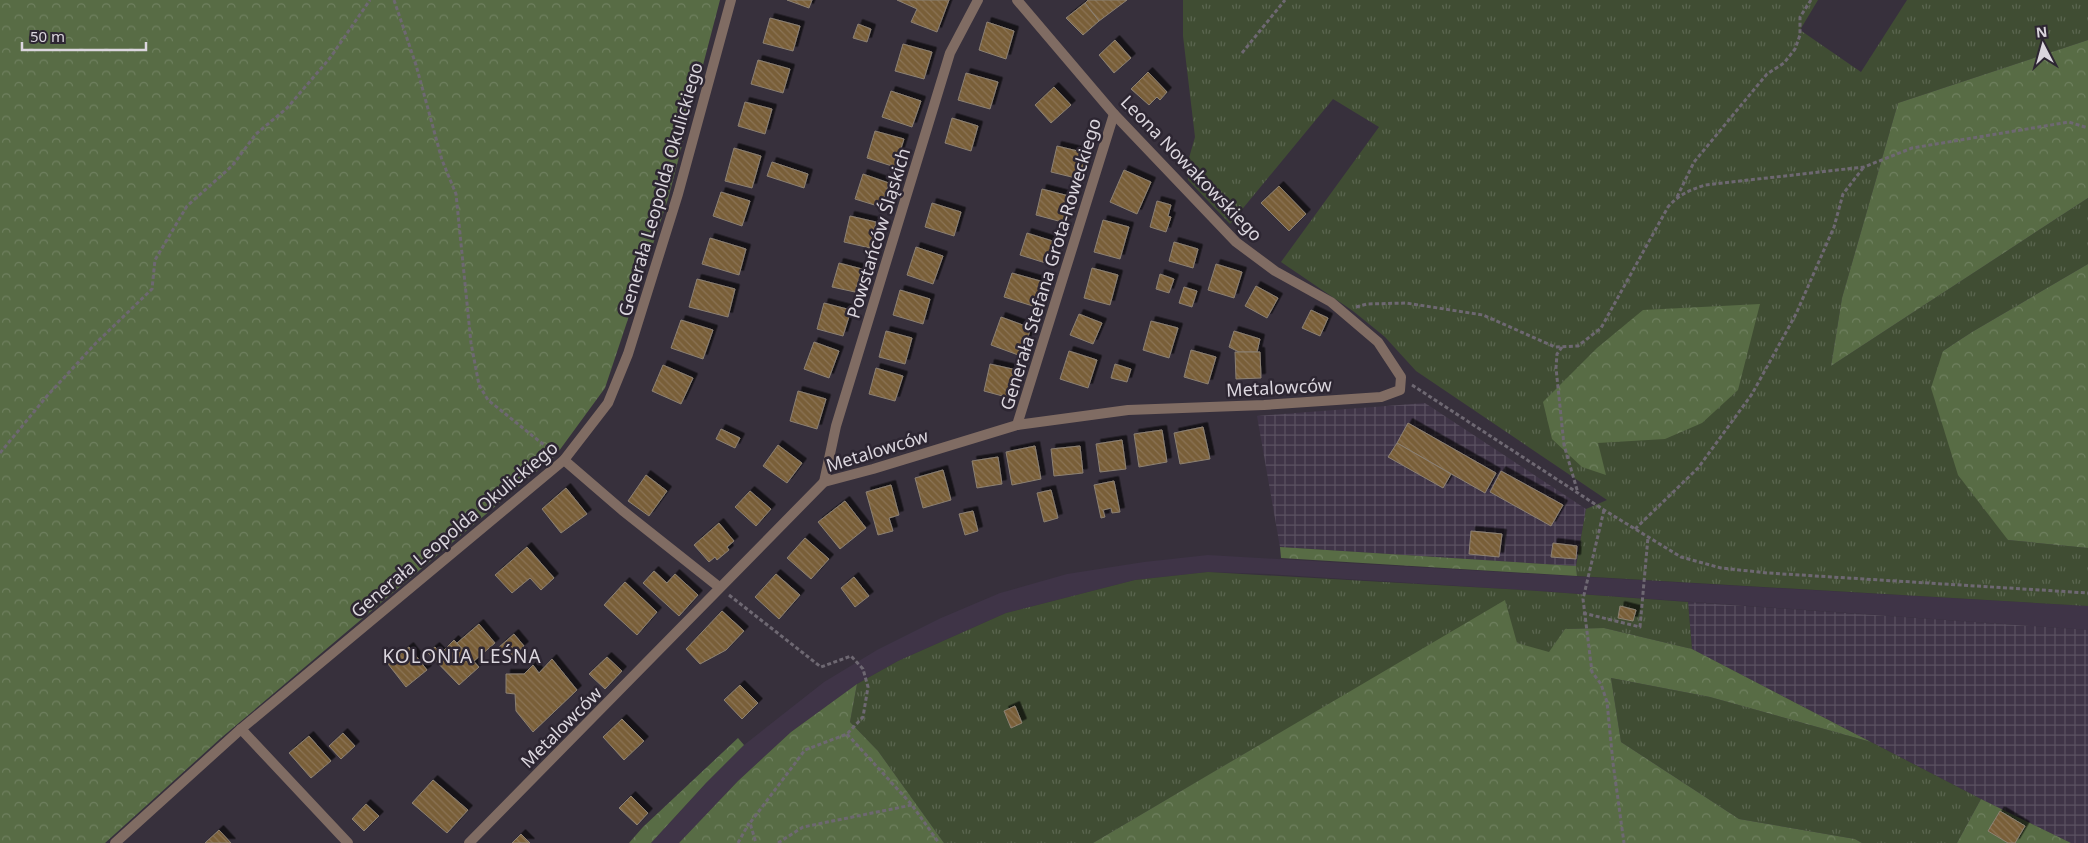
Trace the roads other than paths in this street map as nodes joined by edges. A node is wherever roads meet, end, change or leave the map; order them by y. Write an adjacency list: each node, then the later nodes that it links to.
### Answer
1 (731, 0): 7 (street, Generała Leopolda Okulickiego)
2 (978, 0): 8 (street, Powstańców Śląskich)
3 (1016, 0): 4 (street, Leona Nowakowskiego)
4 (1114, 114): 5 (street, Leona Nowakowskiego); 6 (street, Generała Stefana Grota-Roweckiego)
5 (1381, 397): 6 (street, Metalowców)
6 (1017, 425): 8 (street, Metalowców)
7 (564, 460): 9 (street); 10 (street, Generała Leopolda Okulickiego)
8 (824, 482): 9 (street, Metalowców)
9 (719, 587): 13 (street, Metalowców)
10 (241, 729): 11 (street, Generała Leopolda Okulickiego); 12 (street)
11 (115, 843)
12 (348, 843)
13 (469, 843)

